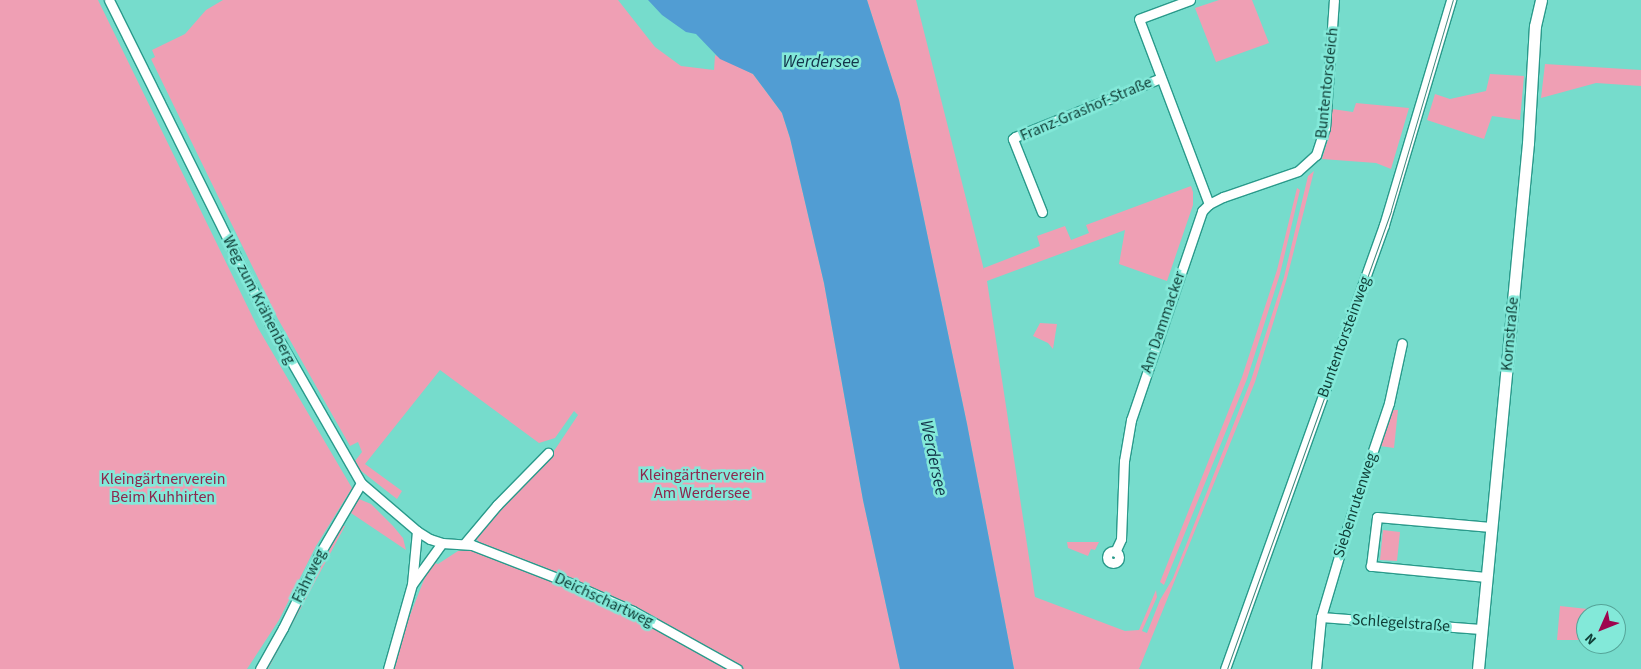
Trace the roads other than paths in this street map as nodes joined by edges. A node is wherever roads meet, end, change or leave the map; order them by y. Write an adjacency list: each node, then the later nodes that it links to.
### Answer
1 (109, 0): 11 (street, Weg zum Krähenberg)
2 (1190, 0): 6 (street)
3 (1334, 0): 7 (street, Buntentorsdeich)
4 (1451, 0): 24 (street, Buntentorsteinweg)
5 (1541, 0): 12 (street, Kornstraße)
6 (1160, 78): 7 (street, Franz-Grashof-Straße); 8 (street, Franz-Grashof-Straße)
7 (1209, 204): 16 (street, Am Dammacker)
8 (1042, 212)
9 (1402, 343): 19 (street, Siebenrutenweg)
10 (548, 453): 15 (street)
11 (361, 483): 13 (street, Weg zum Krähenberg); 21 (street, Fährweg)
12 (1491, 527): 17 (street, Kornstraße); 17 (street)
13 (416, 531): 14 (street, Weg zum Krähenberg); 18 (street)
14 (442, 543): 15 (street, Weg zum Krähenberg); 18 (street)
15 (465, 543): 23 (street, Deichschartweg)
16 (1115, 552)
17 (1486, 577): 20 (street, Kornstraße)
18 (412, 584): 22 (street)
19 (1321, 617): 20 (street, Schlegelstraße); 25 (street, Siebenrutenweg)
20 (1481, 630): 26 (street, Kornstraße)
21 (260, 669)
22 (388, 669)
23 (737, 669)
24 (1225, 669)
25 (1316, 669)
26 (1478, 669)

